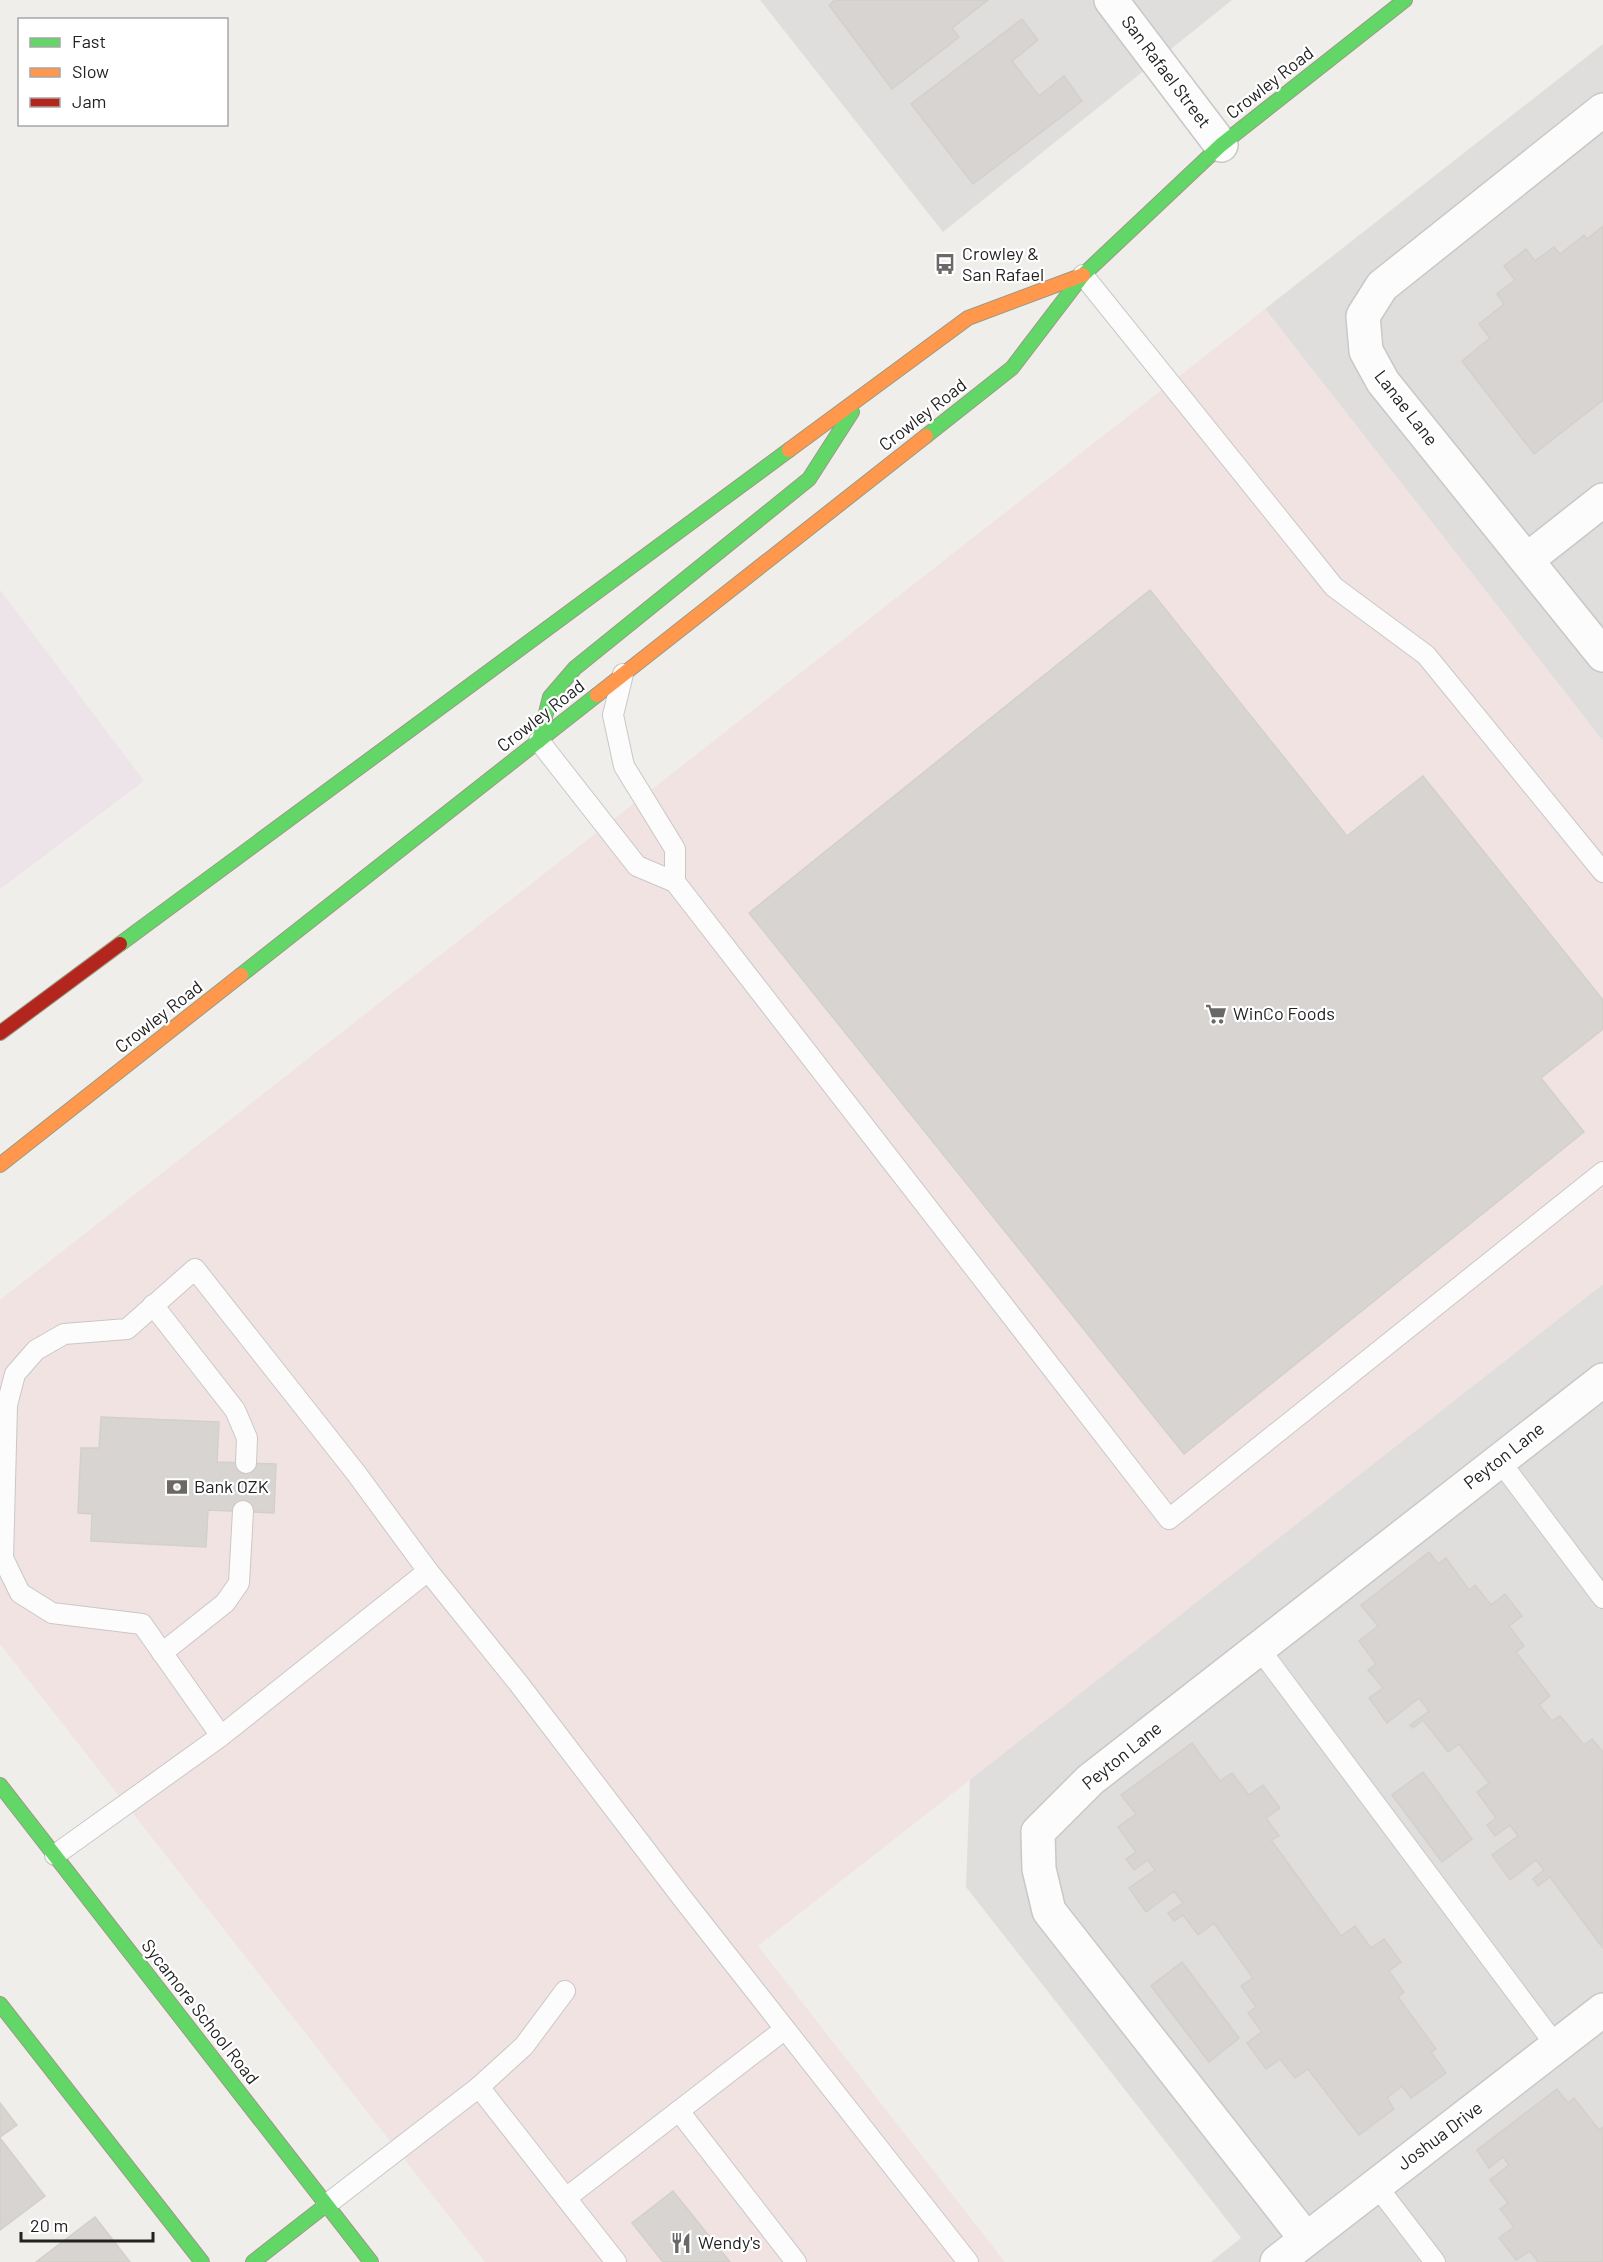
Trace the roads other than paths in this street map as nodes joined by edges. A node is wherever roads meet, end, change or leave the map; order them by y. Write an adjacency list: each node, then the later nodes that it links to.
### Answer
1 (1111, 0): 4 (street, San Rafael Street)
2 (1405, 0): 4 (main road, Crowley Road)
3 (1603, 110): 8 (street, Lanae Lane)
4 (1221, 145): 5 (main road, Crowley Road)
5 (1083, 275): 6 (main road, Crowley Road); 10 (main road, Crowley Road); 12 (lane)
6 (863, 396): 11 (main road); 14 (main road, Crowley Road)
7 (1603, 500): 8 (street)
8 (1528, 559): 9 (street, Lanae Lane)
9 (1603, 655)
10 (623, 674): 11 (main road, Crowley Road); 13 (lane)
11 (539, 741): 13 (lane); 15 (main road, Crowley Road)
12 (1603, 872)
13 (675, 882): 16 (lane)
14 (0, 1034)
15 (0, 1165)
16 (1603, 1172)
17 (153, 1305): 20 (lane); 22 (lane); 25 (lane)
18 (1603, 1380): 19 (street, Peyton Lane)
19 (1499, 1460): 23 (lane); 24 (street, Peyton Lane)
20 (246, 1463)
21 (243, 1511): 25 (lane)
22 (428, 1571): 26 (lane); 32 (lane)
23 (1603, 1598)
24 (1258, 1647): 33 (lane); 39 (street, Peyton Lane)
25 (162, 1653): 26 (lane)
26 (221, 1736): 28 (lane)
27 (0, 1785): 28 (main road, Sycamore School Road)
28 (55, 1855): 38 (main road, Sycamore School Road)
29 (565, 1991): 34 (lane)
30 (0, 2004): 40 (main road)
31 (1603, 2010): 33 (street, Joshua Drive)
32 (785, 2029): 35 (lane); 45 (lane)
33 (1557, 2047): 36 (street, Joshua Drive)
34 (479, 2087): 37 (lane); 38 (lane)
35 (679, 2111): 37 (lane); 44 (lane)
36 (1376, 2185): 39 (street, Joshua Drive); 47 (lane)
37 (566, 2198): 43 (lane)
38 (326, 2205): 41 (main road); 42 (main road, Sycamore School Road)
39 (1306, 2239): 46 (street, Joshua Drive)
40 (202, 2262)
41 (253, 2262)
42 (371, 2262)
43 (616, 2262)
44 (796, 2262)
45 (968, 2262)
46 (1277, 2262)
47 (1435, 2262)

